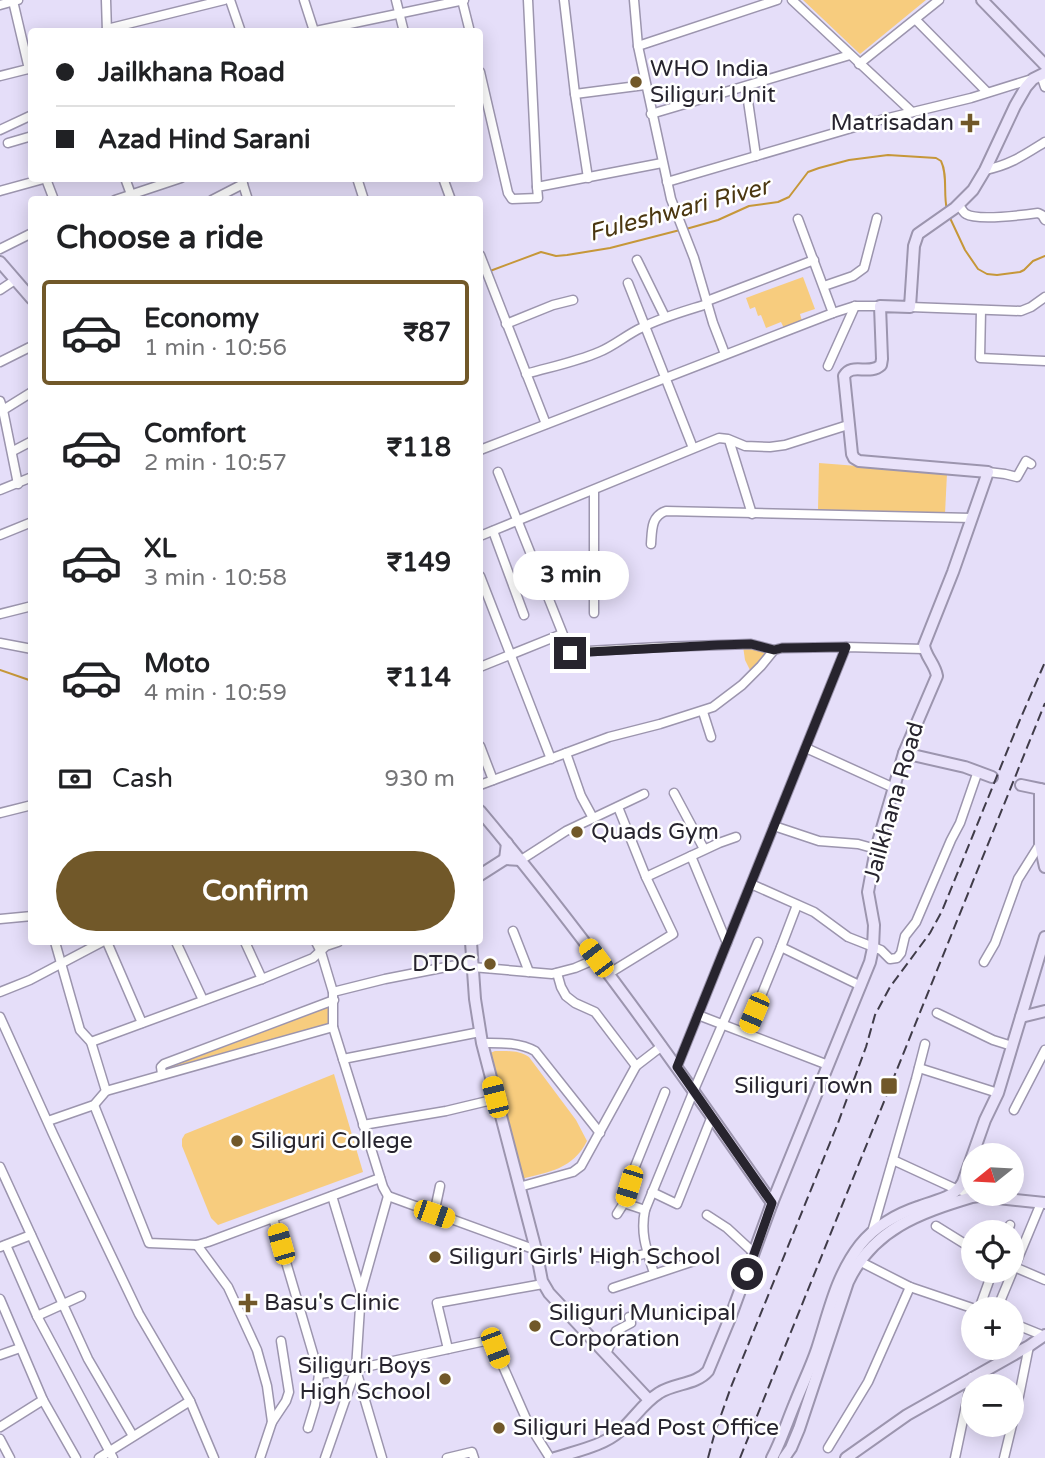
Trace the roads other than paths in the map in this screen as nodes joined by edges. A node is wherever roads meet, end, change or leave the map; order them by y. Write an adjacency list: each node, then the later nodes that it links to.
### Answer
1 (106, 0): 18 (street)
2 (224, 0): 19 (street)
3 (230, 0): 20 (street)
4 (304, 0): 21 (street)
5 (396, 0): 16 (street)
6 (463, 0): 16 (street); 24 (street)
7 (528, 0): 53 (street)
8 (564, 0): 37 (street)
9 (634, 0): 25 (street)
10 (777, 0): 25 (street)
11 (792, 0): 26 (street)
12 (939, 0): 17 (street)
13 (982, 0): 30 (street)
14 (16, 1): 15 (street); 27 (street)
15 (0, 5)
16 (400, 13): 22 (street); 23 (street)
17 (916, 20): 28 (street); 36 (street)
18 (107, 28)
19 (115, 28)
20 (240, 28)
21 (312, 28)
22 (328, 28)
23 (403, 28)
24 (469, 28)
25 (638, 46): 33 (street)
26 (849, 55): 28 (street); 34 (street)
27 (28, 59)
28 (859, 64): 38 (street)
29 (28, 69): 31 (street)
30 (1042, 73): 35 (street); 36 (street); 47 (street)
31 (0, 76)
32 (483, 85): 53 (street)
33 (645, 86): 37 (street); 39 (street)
34 (746, 87): 39 (street); 45 (street)
35 (1045, 87)
36 (987, 92): 38 (street)
37 (575, 94): 48 (street)
38 (912, 113): 45 (street)
39 (651, 114): 46 (street)
40 (28, 118): 41 (street)
41 (0, 130)
42 (28, 137): 44 (street)
43 (1045, 142): 47 (street)
44 (8, 143)
45 (756, 156): 52 (street)
46 (662, 163): 48 (street); 52 (street)
47 (985, 170): 57 (street)
48 (588, 178): 53 (street)
49 (34, 182): 54 (street)
50 (171, 182): 55 (street)
51 (240, 182): 56 (street)
52 (667, 182): 74 (street)
53 (537, 187)
54 (0, 191)
55 (135, 196)
56 (218, 196)
57 (957, 207): 60 (street); 77 (street)
58 (877, 218): 69 (street)
59 (798, 219): 64 (street)
60 (1045, 220)
61 (28, 235): 62 (street)
62 (0, 249)
63 (637, 260): 80 (street)
64 (814, 260): 69 (street); 74 (street)
65 (0, 262): 67 (street)
66 (483, 263): 81 (street)
67 (15, 280): 70 (street); 71 (street)
68 (628, 283): 82 (street)
69 (824, 286): 79 (street)
70 (0, 290)
71 (28, 295)
72 (1045, 297): 78 (street)
73 (573, 300): 81 (street)
74 (707, 302): 80 (street); 84 (street)
75 (855, 306): 76 (street); 79 (street); 87 (street)
76 (880, 306): 77 (street); 93 (street)
77 (910, 307): 78 (street)
78 (981, 310): 85 (street)
79 (834, 313): 84 (street)
80 (665, 317): 82 (street)
81 (506, 324): 88 (street)
82 (645, 325): 88 (street); 89 (street)
83 (28, 348): 86 (street)
84 (725, 354): 89 (street)
85 (1045, 361)
86 (0, 362)
87 (828, 366)
88 (526, 374): 92 (street)
89 (666, 378): 92 (street); 96 (street)
90 (28, 394): 91 (street)
91 (2, 405): 98 (street)
92 (546, 424): 97 (street)
93 (848, 425): 94 (street); 101 (street)
94 (729, 440): 96 (street); 106 (street)
95 (28, 443): 98 (street)
96 (693, 448): 105 (street)
97 (483, 449)
98 (13, 450): 103 (street)
99 (1031, 464): 101 (street)
100 (498, 471): 108 (street)
101 (988, 472): 107 (street)
102 (28, 479): 103 (street)
103 (18, 484): 104 (street)
104 (0, 490)
105 (594, 490): 108 (street); 116 (street)
106 (751, 514): 107 (street); 113 (street)
107 (972, 518): 123 (street)
108 (517, 520): 110 (street); 119 (street)
109 (28, 524): 111 (street)
110 (493, 531): 112 (street); 118 (street)
111 (0, 535)
112 (483, 535)
113 (651, 544)
114 (483, 584): 125 (street)
115 (28, 607): 117 (street)
116 (594, 613)
117 (0, 614)
118 (524, 615)
119 (562, 635): 124 (street); 125 (street)
120 (0, 643): 122 (street)
121 (846, 647): 123 (street); 124 (street); 129 (street)
122 (28, 648)
123 (924, 649): 131 (street, Jailkhana Road)
124 (774, 650): 127 (street)
125 (510, 655): 126 (street); 133 (street)
126 (483, 666)
127 (703, 712): 128 (street); 130 (street)
128 (711, 737)
129 (806, 748): 139 (street); 148 (street)
130 (566, 753): 133 (street); 146 (street)
131 (904, 753): 134 (street); 139 (street, Jailkhana Road)
132 (483, 754): 136 (street)
133 (551, 759): 136 (street)
134 (978, 771): 135 (street); 177 (street)
135 (992, 777)
136 (493, 780): 137 (street)
137 (483, 784)
138 (1021, 785): 140 (street)
139 (894, 788): 153 (street, Jailkhana Road)
140 (1044, 789): 151 (street)
141 (674, 793): 152 (street)
142 (644, 794): 144 (street)
143 (28, 806): 145 (street)
144 (618, 807): 146 (street); 159 (street)
145 (0, 813)
146 (593, 818): 156 (street)
147 (484, 823): 150 (street)
148 (774, 826): 153 (street); 160 (street)
149 (736, 837): 152 (street)
150 (507, 843): 155 (street); 156 (street)
151 (1040, 844): 157 (street); 180 (street)
152 (704, 849): 154 (street)
153 (876, 849): 177 (street, Jailkhana Road)
154 (691, 856): 159 (street); 167 (street)
155 (505, 859): 156 (street); 158 (street)
156 (521, 860): 179 (street)
157 (1045, 867)
158 (483, 873)
159 (646, 877): 185 (street)
160 (751, 884): 161 (street); 167 (street)
161 (796, 905): 176 (street); 177 (street)
162 (28, 916): 163 (street)
163 (0, 919)
164 (513, 932): 183 (street)
165 (1045, 937): 195 (street)
166 (758, 942): 197 (street)
167 (727, 943): 193 (street)
168 (56, 945): 181 (street)
169 (99, 945): 181 (street)
170 (106, 945): 196 (street)
171 (177, 945): 190 (street)
172 (246, 945): 186 (street)
173 (318, 945): 178 (street)
174 (329, 945): 178 (street)
175 (471, 945): 182 (street)
176 (781, 947): 187 (street); 199 (street)
177 (873, 948): 187 (street, Jailkhana Road)
178 (321, 952): 186 (street); 189 (street)
179 (596, 958): 184 (street); 185 (street)
180 (984, 962)
181 (61, 965): 188 (street); 201 (street)
182 (472, 965): 183 (street); 189 (street); 200 (street)
183 (529, 972): 184 (street)
184 (556, 973): 208 (street)
185 (608, 974): 203 (street)
186 (262, 979): 190 (street)
187 (860, 986): 207 (street, Jailkhana Road)
188 (0, 992)
189 (334, 996): 198 (street); 211 (street)
190 (203, 1000): 196 (street)
191 (1045, 1011): 195 (street)
192 (937, 1013): 204 (street)
193 (698, 1015): 197 (street); 209 (street)
194 (0, 1017): 220 (street)
195 (1021, 1017): 204 (street)
196 (142, 1023): 201 (street)
197 (722, 1024): 199 (street); 212 (street)
198 (333, 1027): 206 (street); 211 (street)
199 (746, 1033): 207 (street)
200 (481, 1037): 206 (street); 216 (street); 222 (street)
201 (91, 1042): 213 (street)
202 (925, 1044): 210 (street)
203 (662, 1045): 208 (street); 209 (street)
204 (1012, 1046): 215 (street)
205 (1045, 1050): 218 (street)
206 (343, 1059): 221 (street)
207 (828, 1065): 237 (street, Jailkhana Road)
208 (636, 1066): 222 (street)
209 (677, 1067): 212 (street)
210 (919, 1068): 215 (street); 224 (street)
211 (162, 1074): 213 (street)
212 (694, 1090): 219 (street); 229 (street)
213 (106, 1091): 217 (street)
214 (665, 1092): 236 (street)
215 (998, 1093): 223 (street)
216 (496, 1099): 221 (street); 228 (street)
217 (94, 1105): 220 (street); 249 (street)
218 (1014, 1110)
219 (712, 1116): 229 (street); 237 (street)
220 (48, 1121): 285 (street)
221 (363, 1125): 226 (street)
222 (600, 1133): 228 (street)
223 (977, 1143)
224 (893, 1160): 230 (street); 245 (street)
225 (0, 1167): 246 (street)
226 (380, 1178): 233 (street); 234 (street)
227 (440, 1186): 240 (street)
228 (519, 1187): 251 (street)
229 (652, 1192): 239 (street)
230 (961, 1194)
231 (961, 1194): 245 (street)
232 (961, 1194): 294 (street)
233 (332, 1196): 243 (street); 263 (street)
234 (388, 1196): 240 (street); 263 (street)
235 (1024, 1201): 238 (street)
236 (624, 1203): 239 (street); 241 (street)
237 (772, 1203): 253 (street, Jailkhana Road)
238 (1043, 1203): 248 (street)
239 (645, 1210): 252 (street)
240 (434, 1214): 251 (street)
241 (617, 1214)
242 (707, 1216): 253 (street)
243 (274, 1218): 249 (street); 280 (street)
244 (936, 1226): 247 (street)
245 (872, 1232): 305 (street)
246 (31, 1235): 250 (street); 266 (street)
247 (961, 1242)
248 (1024, 1244)
249 (197, 1245): 286 (street)
250 (3, 1246): 269 (street)
251 (536, 1250): 260 (street)
252 (648, 1253): 254 (street); 258 (street)
253 (754, 1254): 284 (street, Jailkhana Road)
254 (597, 1257)
255 (694, 1261): 258 (street)
256 (861, 1262): 262 (street)
257 (1024, 1271): 259 (street)
258 (654, 1273): 261 (street)
259 (1045, 1280)
260 (543, 1284): 276 (street); 277 (street)
261 (613, 1287)
262 (910, 1287): 267 (street); 292 (street)
263 (361, 1292): 279 (street)
264 (81, 1296): 266 (street)
265 (0, 1298): 268 (street)
266 (64, 1304): 269 (street); 290 (street)
267 (961, 1304)
268 (2, 1310): 275 (street)
269 (37, 1316): 293 (street)
270 (629, 1317): 277 (street)
271 (1024, 1328): 272 (street)
272 (1044, 1335): 274 (street)
273 (281, 1341): 286 (street)
274 (1028, 1346): 281 (street); 308 (street)
275 (20, 1348): 278 (street); 283 (street)
276 (448, 1349): 279 (street); 304 (street)
277 (606, 1354): 284 (street)
278 (0, 1355)
279 (356, 1369): 280 (street); 300 (street); 301 (street)
280 (319, 1374): 288 (street)
281 (977, 1374)
282 (961, 1384): 306 (street)
283 (43, 1400): 287 (street); 296 (street)
284 (649, 1400): 304 (street, Jailkhana Road)
285 (190, 1401): 290 (street); 298 (street)
286 (272, 1422): 299 (street)
287 (0, 1427)
288 (308, 1428)
289 (961, 1429): 307 (street)
290 (132, 1436): 293 (street)
291 (0, 1439): 295 (street)
292 (828, 1448)
293 (111, 1455): 297 (street)
294 (788, 1457)
295 (10, 1458)
296 (76, 1458)
297 (99, 1458)
298 (214, 1458)
299 (260, 1458)
300 (325, 1458)
301 (382, 1458)
302 (447, 1458): 303 (street)
303 (474, 1458)
304 (553, 1458)
305 (772, 1458)
306 (846, 1458)
307 (955, 1458)
308 (1004, 1458)

